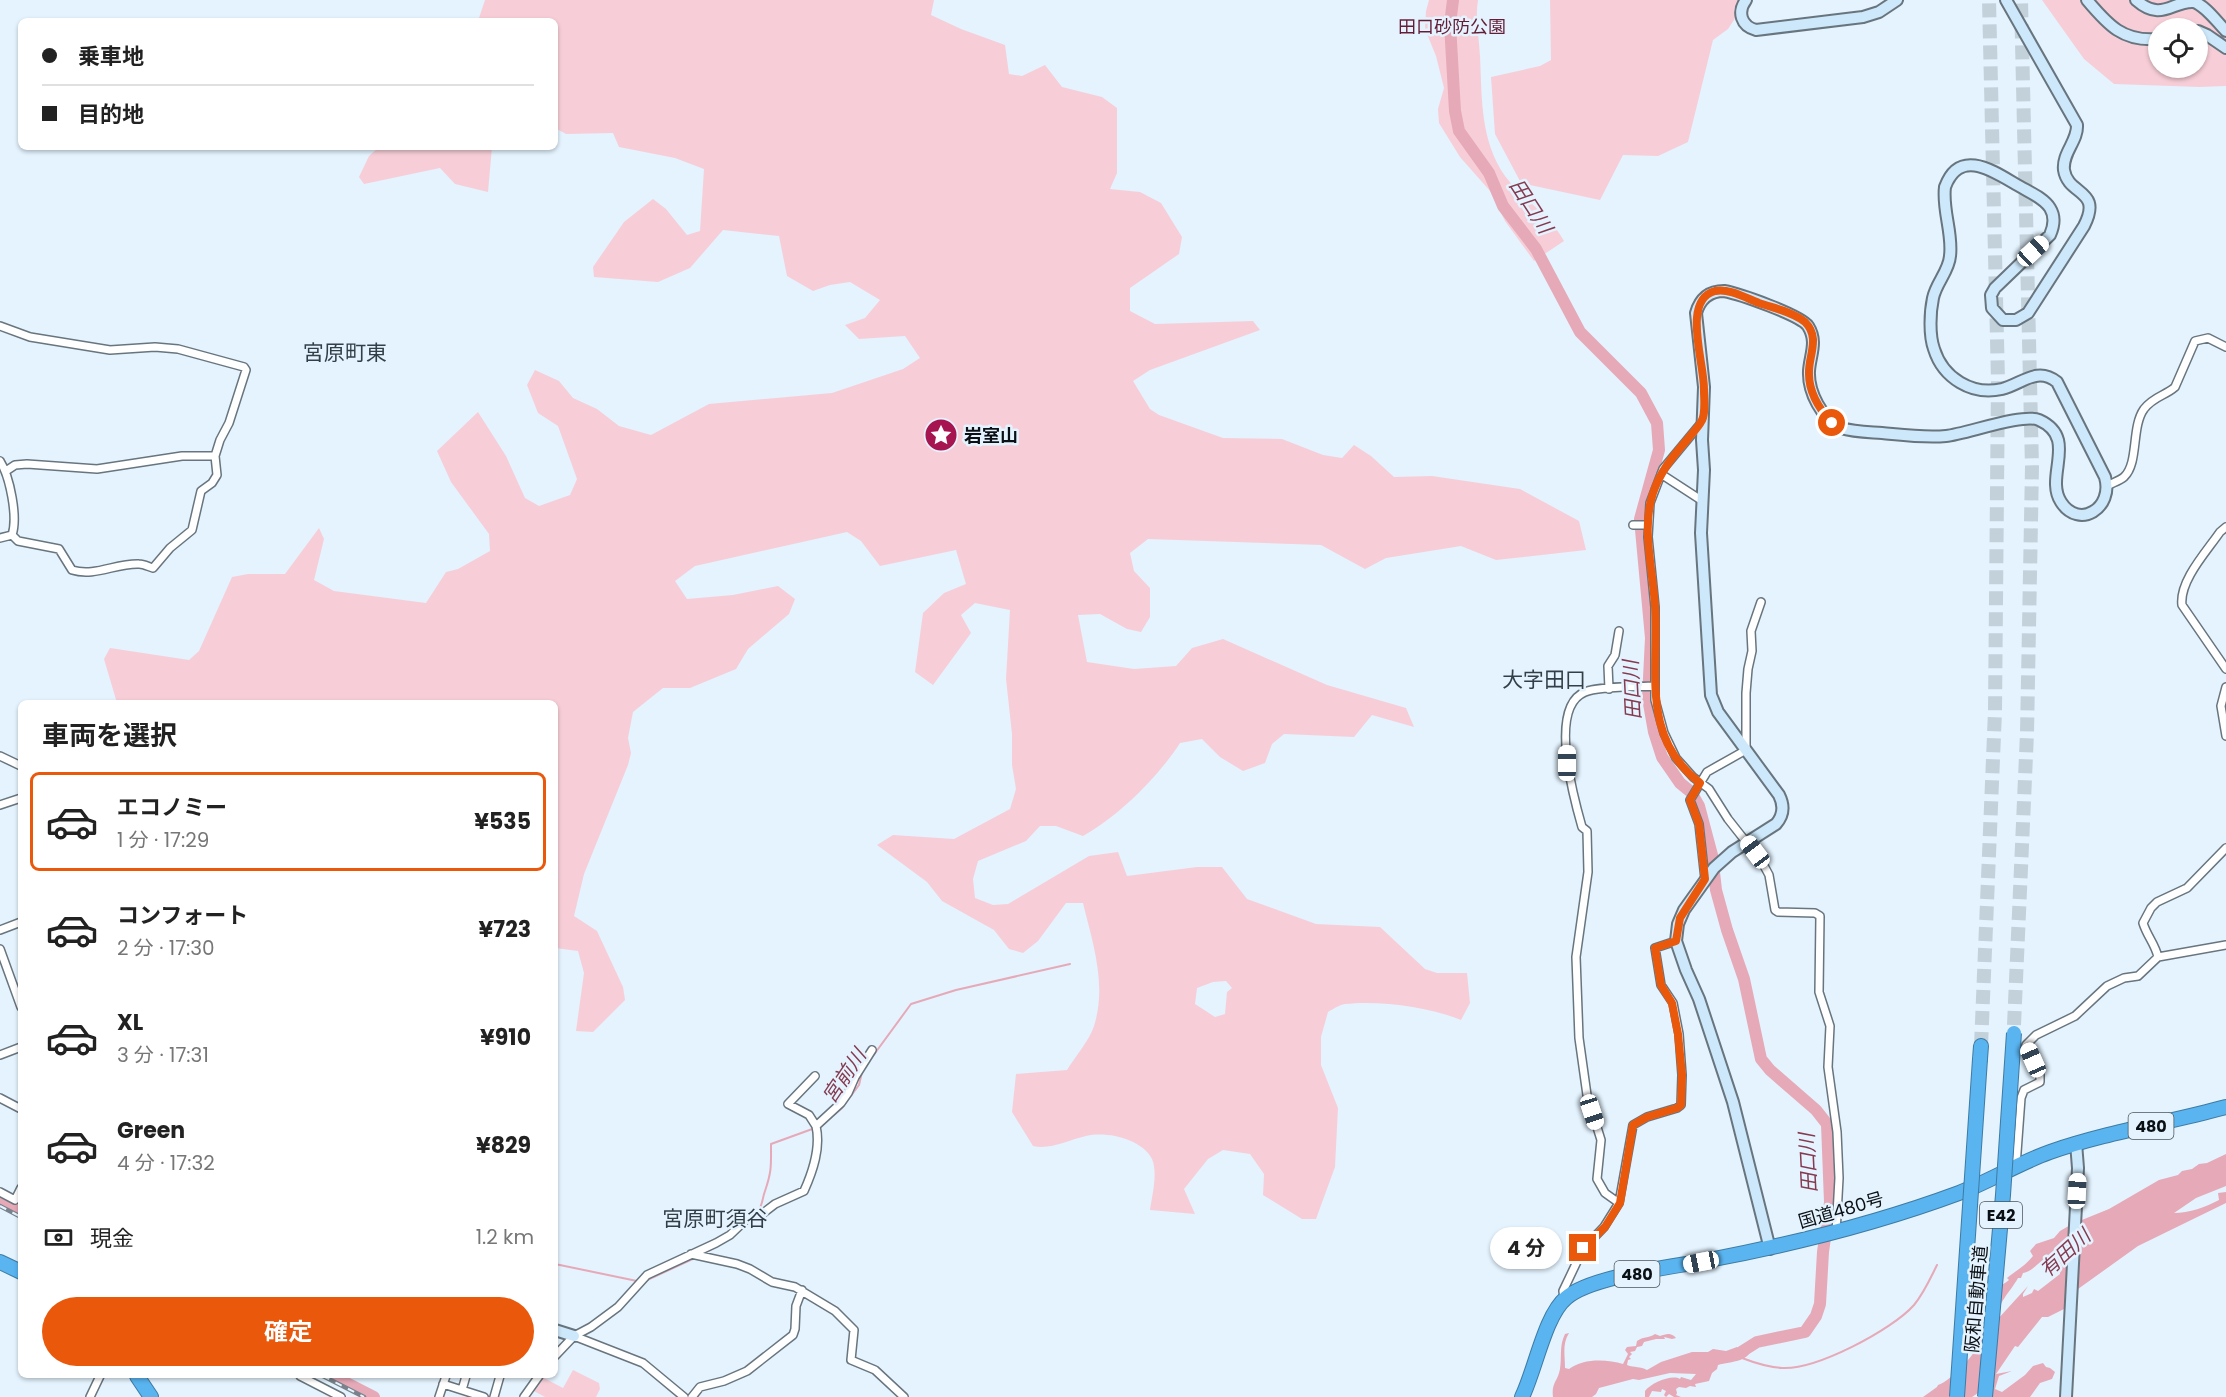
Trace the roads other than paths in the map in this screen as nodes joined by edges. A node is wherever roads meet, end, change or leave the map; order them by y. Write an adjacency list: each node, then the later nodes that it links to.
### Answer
1 (1746, 0): 2 (street)
2 (1897, 0)
3 (2006, 0): 17 (street)
4 (2086, 0): 8 (street)
5 (2136, 0): 6 (street)
6 (2226, 31)
7 (2208, 36): 9 (street)
8 (2148, 39)
9 (2226, 48)
10 (0, 326): 13 (street)
11 (2226, 347): 17 (street)
12 (1703, 421): 16 (street); 17 (street); 18 (street)
13 (215, 456): 15 (street); 22 (street)
14 (0, 461): 15 (street)
15 (6, 471): 22 (street)
16 (1661, 474): 18 (street); 20 (street)
17 (2107, 486)
18 (1701, 500): 31 (street)
19 (1634, 525): 20 (street)
20 (1647, 525): 27 (street)
21 (2226, 527): 26 (street)
22 (12, 535): 23 (street)
23 (0, 538)
24 (1761, 602): 31 (street)
25 (1619, 631): 29 (street)
26 (2226, 669)
27 (1654, 686): 29 (street); 34 (street)
28 (2226, 687): 30 (street)
29 (1609, 689): 61 (street)
30 (2226, 736)
31 (1746, 750): 34 (street); 37 (street)
32 (0, 756): 33 (street)
33 (18, 765)
34 (1699, 785): 37 (street); 39 (street)
35 (18, 799): 36 (street)
36 (0, 805)
37 (1747, 842): 39 (street); 62 (street)
38 (2225, 848): 45 (street)
39 (1708, 876): 42 (street)
40 (18, 923): 41 (street)
41 (0, 930)
42 (1676, 941): 61 (street); 63 (street)
43 (2226, 945): 45 (street)
44 (0, 949): 46 (street)
45 (2158, 957): 58 (street)
46 (18, 999)
47 (2014, 1029): 93 (highway, 阪和自動車道 / E42, bridge)
48 (18, 1048): 51 (street)
49 (872, 1050): 56 (street)
50 (1980, 1052): 92 (highway, 阪和自動車道 / E42, bridge)
51 (0, 1055)
52 (815, 1076): 56 (street)
53 (0, 1098): 54 (street)
54 (18, 1107)
55 (2226, 1107): 57 (highway, 国道480号 / 480)
56 (816, 1126): 64 (street)
57 (2076, 1143): 58 (highway, 国道480号 / 480); 94 (street)
58 (2016, 1167): 62 (highway, 国道480号 / 480)
59 (0, 1192): 60 (street)
60 (18, 1194)
61 (1620, 1203): 68 (street)
62 (1834, 1233): 63 (highway, 国道480号 / 480)
63 (1770, 1248): 68 (highway, 国道480号 / 480)
64 (691, 1254): 67 (street); 70 (street)
65 (0, 1262): 66 (highway)
66 (18, 1271)
67 (802, 1290): 89 (street); 90 (street)
68 (1564, 1299): 91 (highway)
69 (558, 1331): 70 (street)
70 (574, 1336): 71 (street); 88 (street)
71 (558, 1353)
72 (99, 1378): 81 (street)
73 (138, 1378): 82 (highway)
74 (304, 1378): 83 (street)
75 (445, 1378): 79 (street)
76 (465, 1378): 80 (street)
77 (500, 1378): 86 (street)
78 (538, 1378): 87 (street)
79 (443, 1384): 80 (street); 84 (street)
80 (462, 1390): 85 (street)
81 (90, 1397)
82 (150, 1397)
83 (341, 1397)
84 (439, 1397)
85 (484, 1397)
86 (494, 1397)
87 (524, 1397)
88 (684, 1397)
89 (692, 1397)
90 (904, 1397)
91 (1522, 1397)
92 (1957, 1397)
93 (1985, 1397)
94 (2066, 1397)

